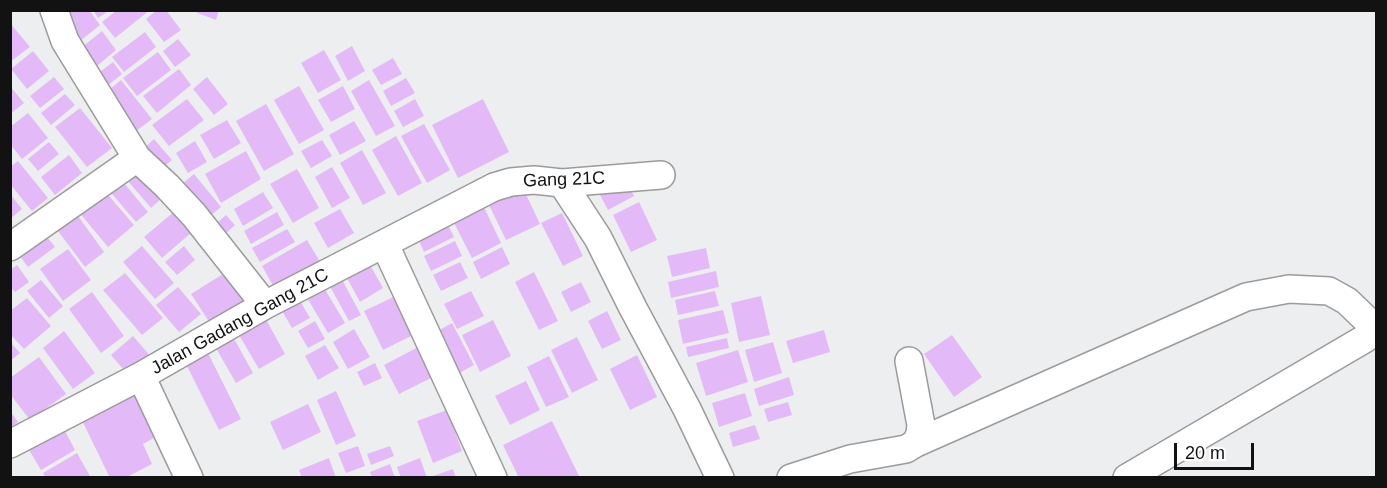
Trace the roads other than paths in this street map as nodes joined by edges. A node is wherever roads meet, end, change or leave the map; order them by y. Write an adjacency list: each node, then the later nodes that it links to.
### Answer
1 (54, 10): 2 (street)
2 (137, 158): 7 (street); 8 (street)
3 (661, 175): 4 (street, Gang 21C)
4 (562, 183): 5 (street, Gang 21C); 16 (street)
5 (469, 199): 6 (street, Jalan Gadang Gang 21C)
6 (385, 245): 8 (street, Jalan Gadang Gang 21C); 15 (street)
7 (10, 247)
8 (265, 305): 10 (street, Jalan Gadang Gang 21C)
9 (909, 361): 11 (street)
10 (141, 376): 12 (street, Jalan Gadang Gang 21C); 14 (street)
11 (916, 443): 13 (street); 18 (street)
12 (10, 444)
13 (857, 468): 17 (street)
14 (189, 477)
15 (493, 477)
16 (720, 477)
17 (791, 477)
18 (1127, 477)

